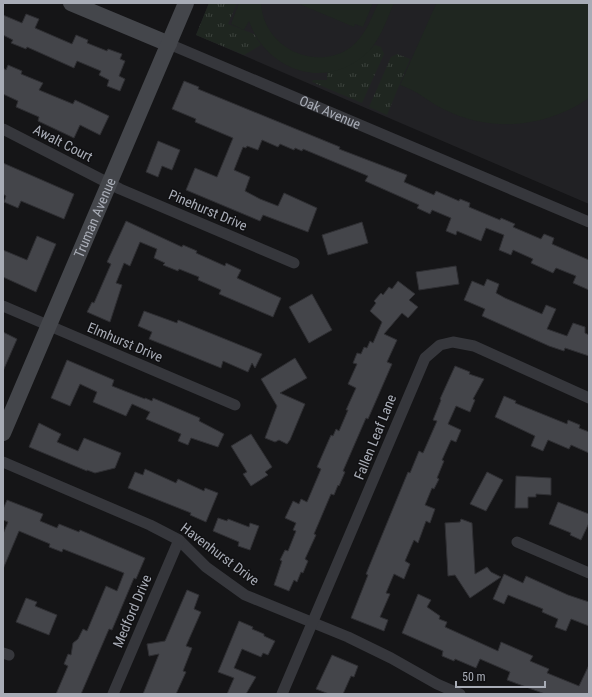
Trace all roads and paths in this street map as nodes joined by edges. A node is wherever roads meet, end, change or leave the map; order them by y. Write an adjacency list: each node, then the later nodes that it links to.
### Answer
1 (71, 3): 3 (street, Oak Avenue)
2 (186, 3): 3 (street, Truman Avenue)
3 (168, 44): 5 (street, Truman Avenue); 6 (street, Oak Avenue)
4 (3, 130): 5 (street, Awalt Court)
5 (110, 183): 7 (street, Pinehurst Drive); 9 (street, Truman Avenue)
6 (589, 222)
7 (294, 263)
8 (3, 306): 9 (street, Elmhurst Drive)
9 (49, 326): 11 (street, Elmhurst Drive); 12 (street, Truman Avenue)
10 (589, 398): 17 (street, Fallen Leaf Lane)
11 (235, 405)
12 (3, 433)
13 (3, 462): 14 (street, Havenhurst Drive)
14 (179, 540): 17 (street, Havenhurst Drive); 18 (street, Medford Drive)
15 (517, 542): 16 (street)
16 (589, 573)
17 (311, 622): 19 (street, Fallen Leaf Lane); 20 (street, Havenhurst Drive)
18 (113, 694)
19 (282, 694)
20 (460, 694)

